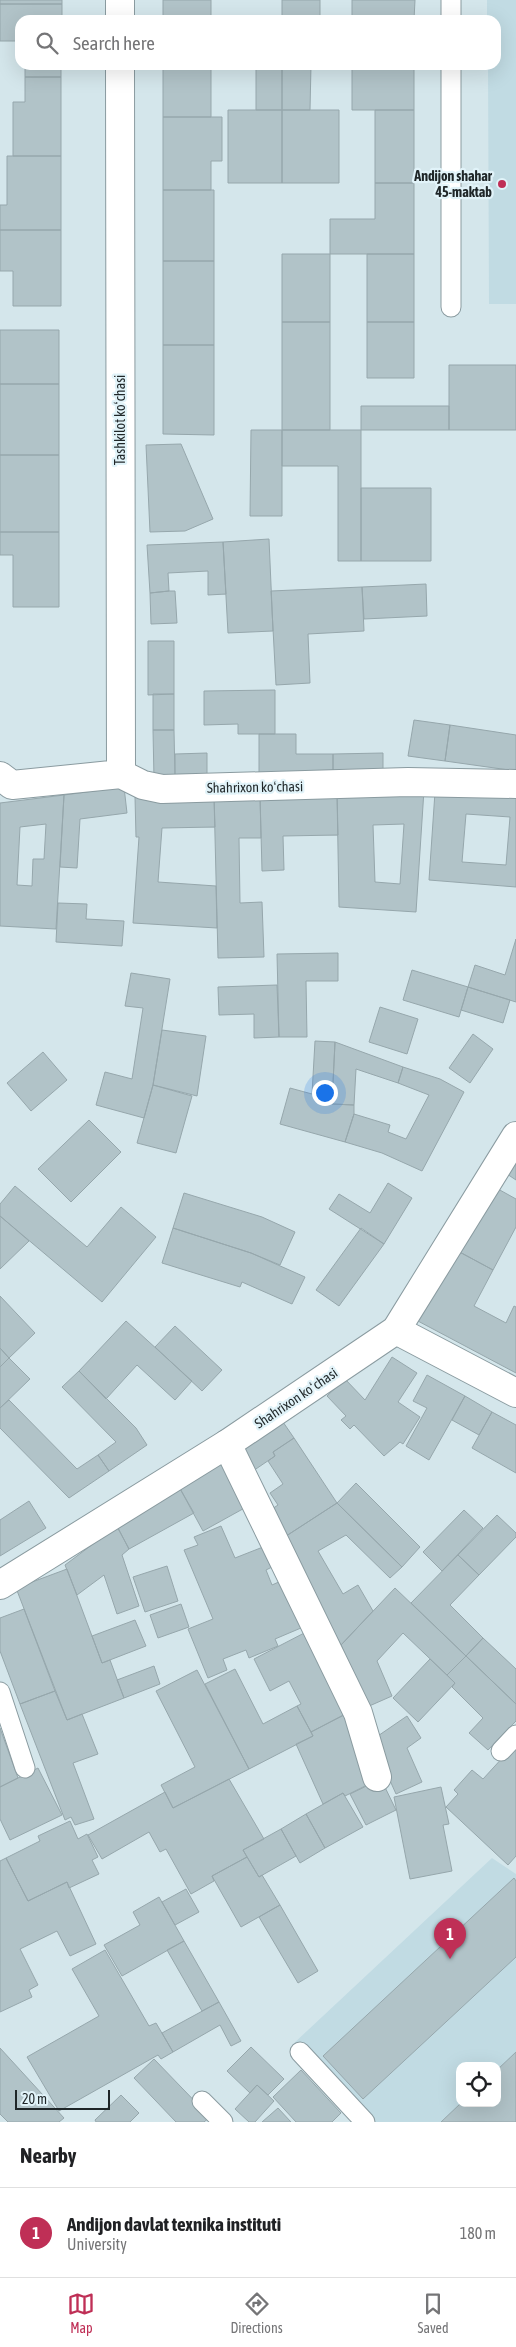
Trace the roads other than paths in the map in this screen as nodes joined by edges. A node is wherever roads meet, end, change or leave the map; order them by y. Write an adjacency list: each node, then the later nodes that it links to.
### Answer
1 (120, 0): 3 (street)
2 (451, 0): 4 (lane)
3 (120, 15)
4 (451, 15)
5 (120, 70): 8 (street, Tashkilot koʻchasi)
6 (451, 70): 7 (lane)
7 (451, 307)
8 (120, 774): 9 (street); 10 (street, Shahrixon koʻchasi)
9 (0, 776)
10 (516, 784)
11 (516, 1136): 12 (street, Shahrixon koʻchasi)
12 (396, 1330): 13 (street); 14 (street, Shahrixon koʻchasi)
13 (516, 1393)
14 (227, 1444): 15 (street, Shahrixon koʻchasi); 20 (street)
15 (0, 1585)
16 (0, 1692): 19 (lane)
17 (516, 1735): 18 (lane)
18 (501, 1751)
19 (25, 1768)
20 (377, 1777)
21 (300, 2052): 24 (lane)
22 (202, 2101): 23 (lane)
23 (223, 2122)
24 (365, 2122)

